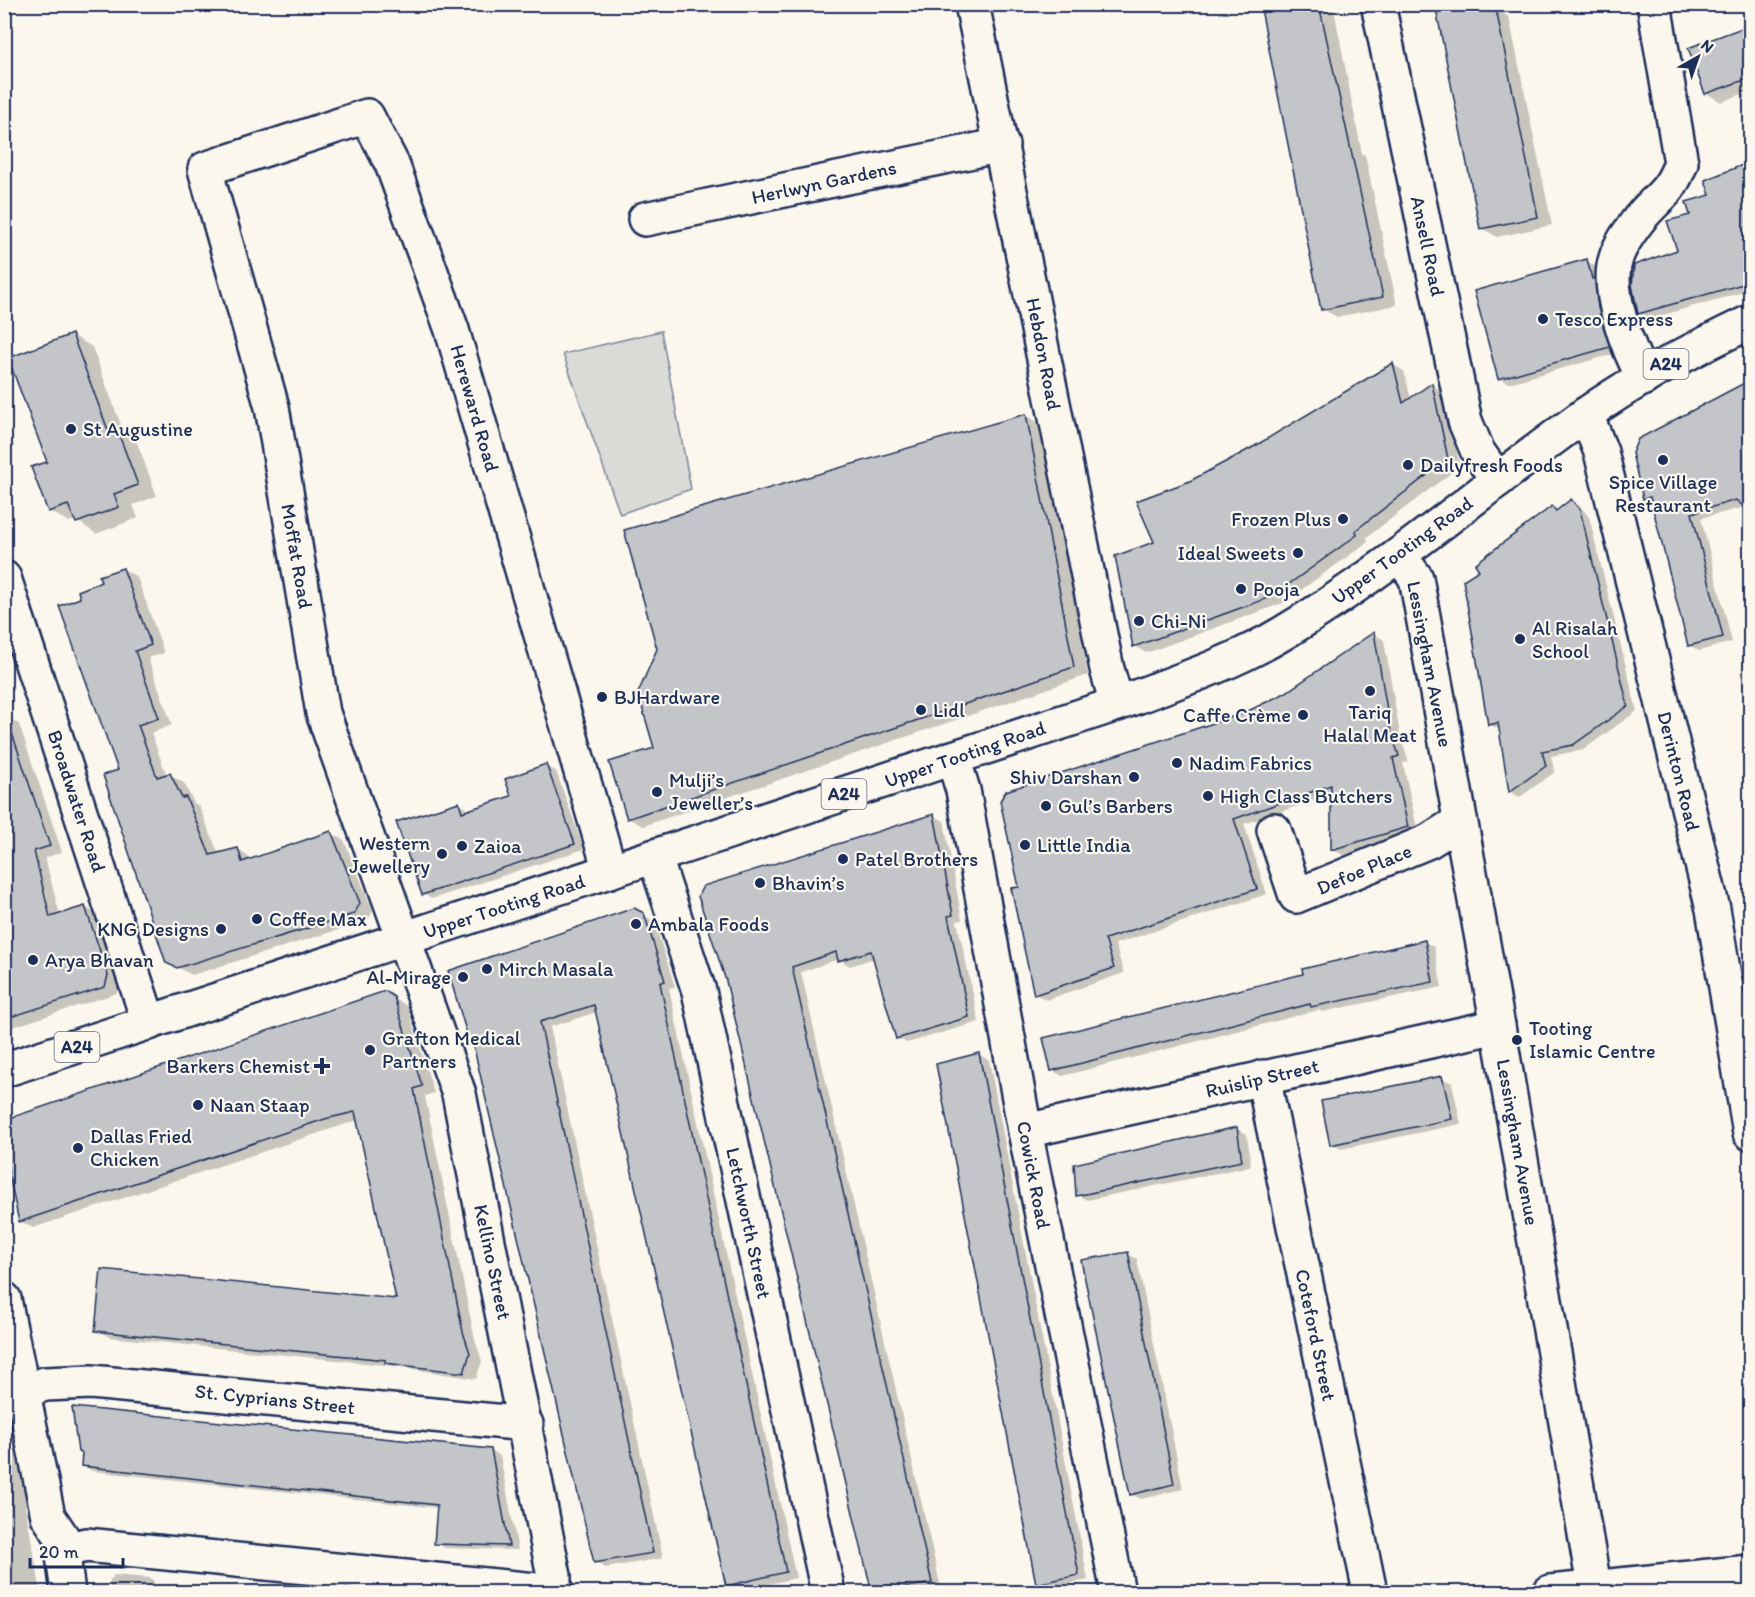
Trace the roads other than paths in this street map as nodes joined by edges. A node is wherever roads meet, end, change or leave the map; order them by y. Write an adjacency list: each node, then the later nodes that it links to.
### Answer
1 (972, 4): 4 (main road, Hebdon Road)
2 (1378, 4): 10 (main road, Ansell Road)
3 (1654, 4): 8 (main road)
4 (1002, 145): 6 (main road, Herlwyn Gardens); 13 (main road, Hebdon Road)
5 (205, 168): 18 (main road, Hereward Road); 19 (main road, Moffat Road)
6 (645, 219)
7 (1750, 322): 8 (main road, Upper Tooting Road / A24)
8 (1644, 378): 9 (main road, Upper Tooting Road / A24)
9 (1586, 414): 10 (main road, Upper Tooting Road / A24); 25 (main road, Derinton Road)
10 (1498, 480): 11 (main road, Upper Tooting Road / A24)
11 (1399, 555): 13 (main road, Upper Tooting Road / A24); 15 (main road, Lessingham Avenue)
12 (4, 578): 20 (main road, Broadwater Road)
13 (1117, 704): 14 (main road, Upper Tooting Road / A24)
14 (953, 758): 17 (main road, Upper Tooting Road / A24); 24 (main road, Cowick Road)
15 (1459, 822): 16 (main road, Defoe Place); 21 (main road, Lessingham Avenue)
16 (1274, 830)
17 (655, 858): 18 (main road, Upper Tooting Road / A24); 35 (main road, Letchworth Street)
18 (610, 871): 19 (main road, Upper Tooting Road / A24)
19 (405, 939): 20 (main road, Upper Tooting Road / A24); 28 (main road, Kellino Street)
20 (149, 1023): 22 (main road, Upper Tooting Road / A24)
21 (1498, 1026): 23 (main road, Ruislip Street); 32 (main road, Lessingham Avenue)
22 (4, 1070)
23 (1263, 1077): 24 (main road, Ruislip Street); 37 (main road, Coteford Street)
24 (1025, 1131): 36 (main road, Cowick Road)
25 (1750, 1133)
26 (4, 1299): 27 (main road)
27 (24, 1391): 28 (main road, St. Cyprians Street); 29 (main road)
28 (526, 1424): 33 (main road, Kellino Street)
29 (70, 1549): 31 (main road); 34 (main road)
30 (1750, 1572): 32 (main road)
31 (347, 1582): 33 (main road)
32 (1594, 1590): 38 (main road)
33 (555, 1592)
34 (68, 1593)
35 (828, 1593)
36 (1118, 1593)
37 (1370, 1593)
38 (1550, 1593)

